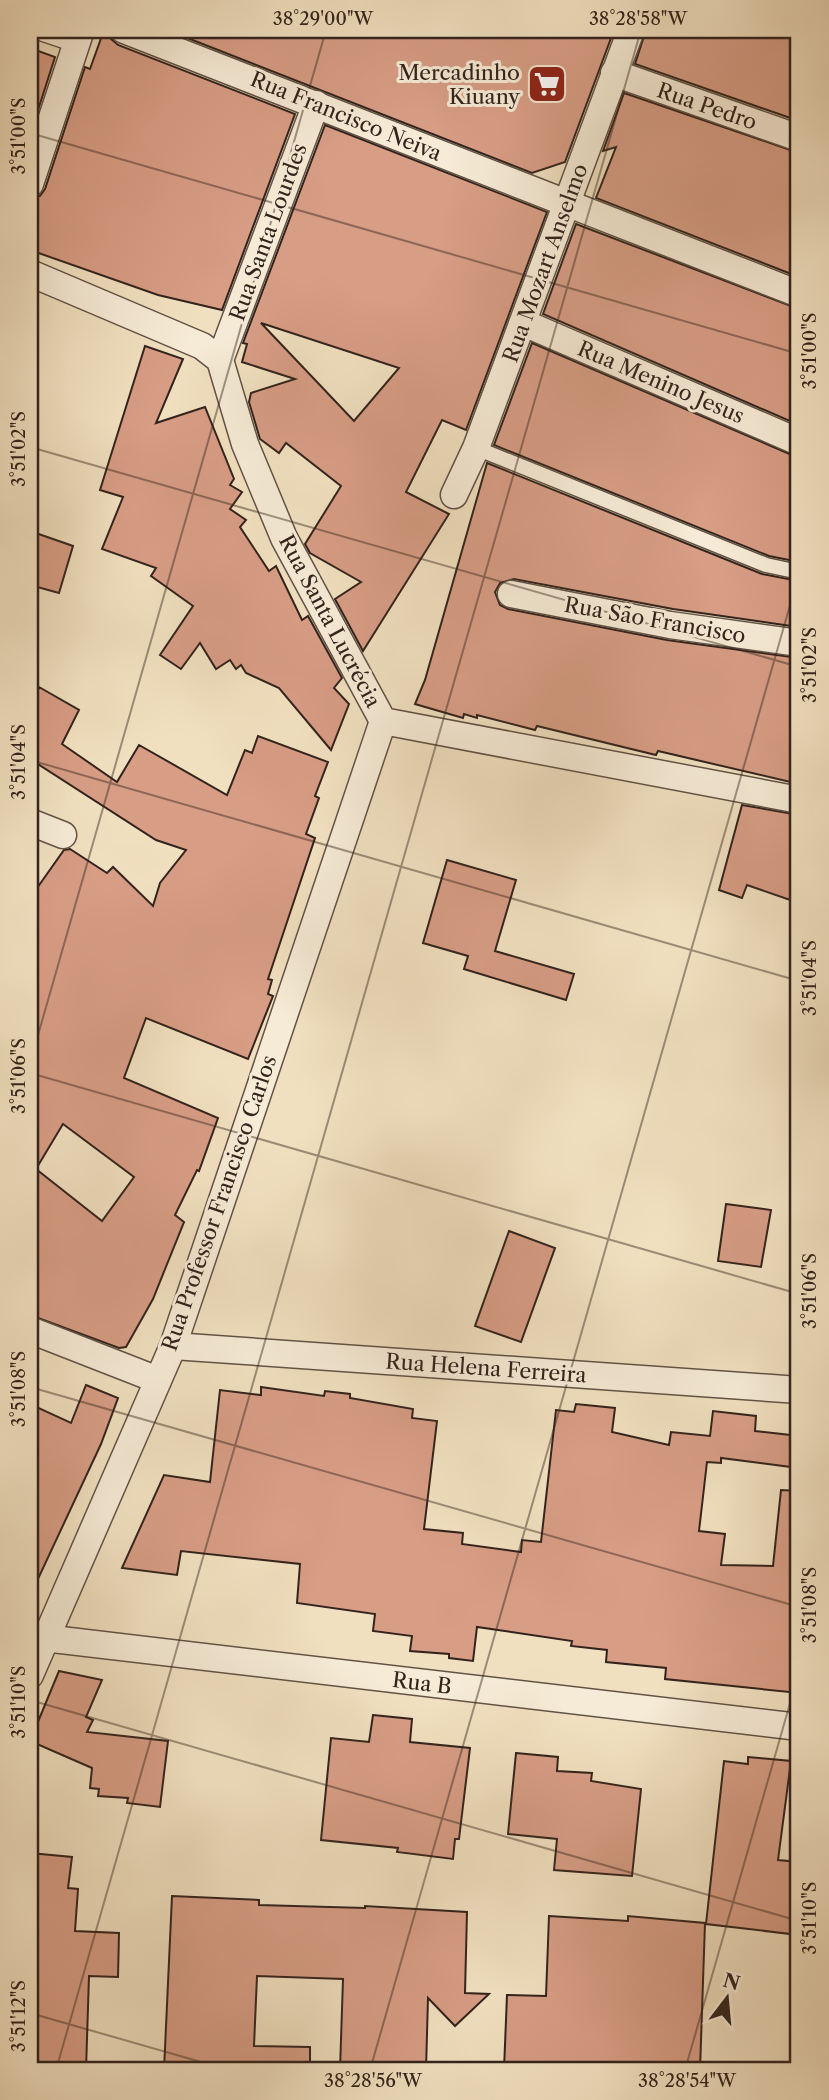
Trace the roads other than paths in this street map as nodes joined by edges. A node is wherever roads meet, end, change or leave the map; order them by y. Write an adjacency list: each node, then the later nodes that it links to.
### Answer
1 (31, 30): 4 (lane)
2 (124, 30): 6 (street, Rua Francisco Neiva)
3 (631, 30): 5 (street, Rua Mozart Anselmo)
4 (78, 38): 8 (street)
5 (614, 73): 7 (street, Rua Pedro); 9 (street, Rua Mozart Anselmo)
6 (316, 104): 9 (street, Rua Francisco Neiva); 13 (street, Rua Santa Lourdes)
7 (799, 138)
8 (30, 184)
9 (567, 204): 11 (street, Rua Francisco Neiva); 12 (street, Rua Mozart Anselmo)
10 (30, 273): 13 (street)
11 (799, 294)
12 (524, 323): 14 (street, Rua Menino Jesus); 15 (street, Rua Mozart Anselmo)
13 (220, 360): 20 (street, Rua Santa Lucrécia)
14 (799, 442)
15 (476, 449): 16 (street, Rua Mozart Anselmo); 17 (lane)
16 (454, 495)
17 (799, 572)
18 (511, 594): 19 (street, Rua São Francisco)
19 (799, 643)
20 (383, 721): 21 (street, Rua Santa Lucrécia); 25 (street, Rua Professor Francisco Carlos)
21 (799, 800)
22 (30, 822): 23 (street)
23 (63, 835)
24 (30, 1330): 26 (street)
25 (173, 1346): 26 (street, Rua Professor Francisco Carlos); 27 (street, Rua Helena Ferreira)
26 (158, 1380): 28 (street, Rua Professor Francisco Carlos)
27 (799, 1390)
28 (44, 1638): 29 (street, Rua Professor Francisco Carlos); 30 (street, Rua B)
29 (30, 1675)
30 (799, 1727)

